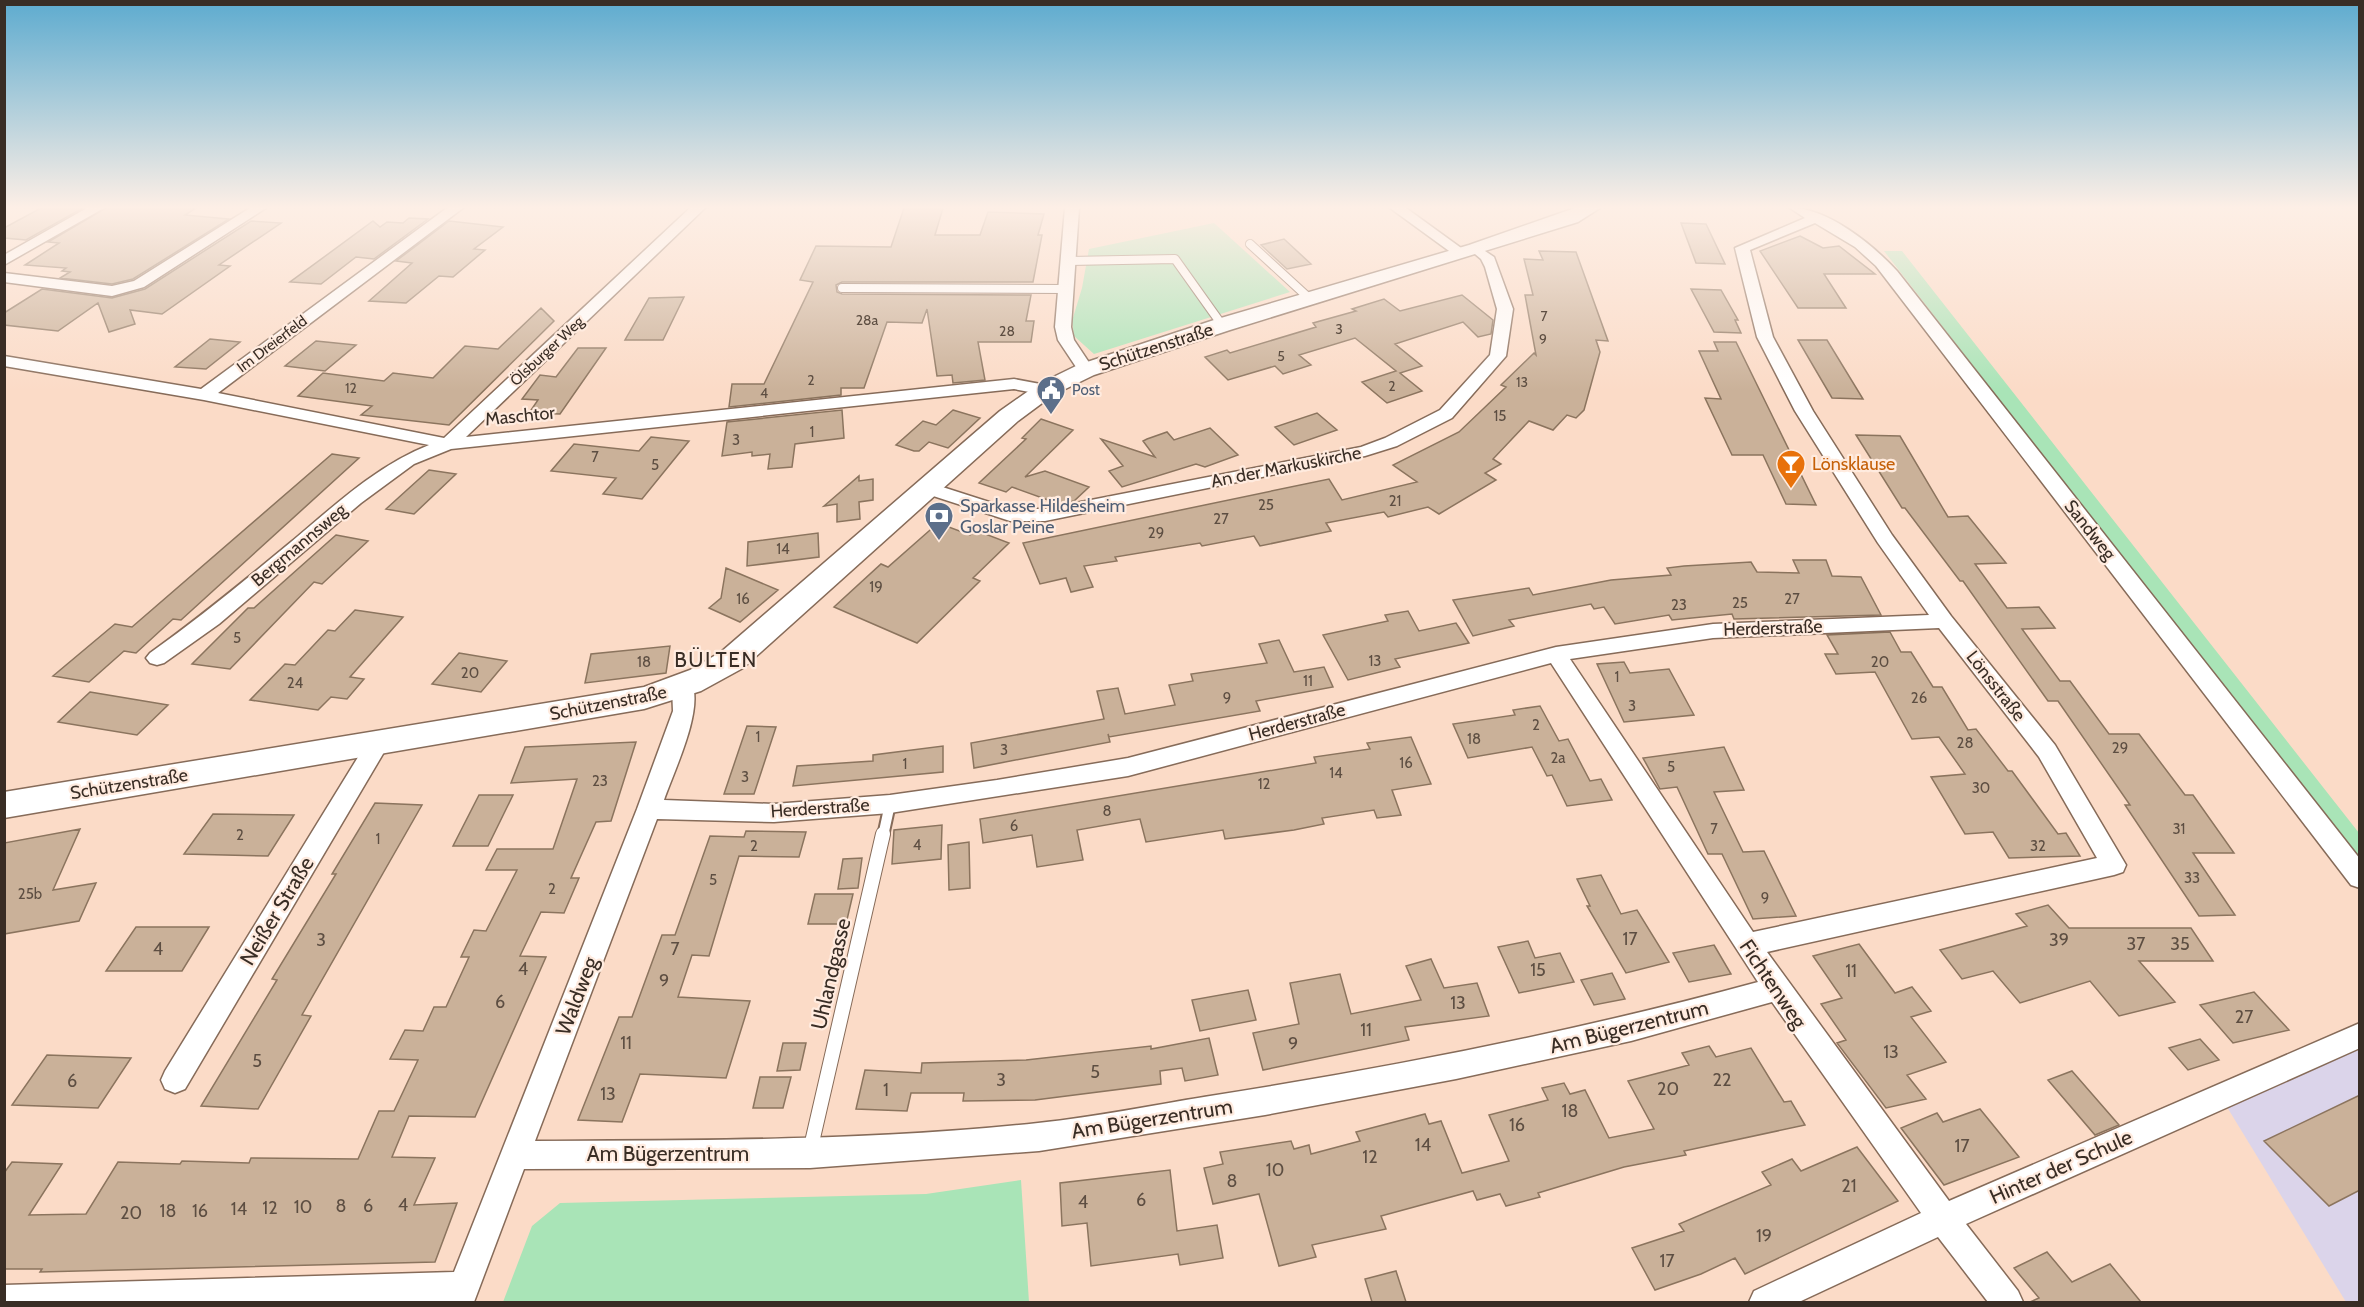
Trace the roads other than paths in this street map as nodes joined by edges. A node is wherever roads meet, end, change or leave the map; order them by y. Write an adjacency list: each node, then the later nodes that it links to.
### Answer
1 (163, 269): 11 (street)
2 (374, 269): 19 (street, Im Dreierfeld)
3 (633, 269): 20 (street, Ölsburger Weg)
4 (1068, 269): 13 (street)
5 (1182, 269): 15 (lane)
6 (1277, 269): 14 (lane)
7 (1409, 269): 14 (street, Schützenstraße)
8 (1493, 269): 21 (street, An der Markuskirche)
9 (1747, 269): 22 (street, Lönsstraße)
10 (1888, 269): 30 (street, Sandweg)
11 (4, 277)
12 (842, 288): 13 (lane)
13 (1065, 289): 17 (street)
14 (1310, 299): 15 (street, Schützenstraße)
15 (1222, 325): 17 (street, Schützenstraße)
16 (4, 361): 19 (street, Maschtor)
17 (1086, 370): 18 (street, Schützenstraße)
18 (1045, 390): 20 (street, Maschtor); 21 (street, Schützenstraße)
19 (204, 395): 20 (street, Maschtor)
20 (448, 444): 24 (street, Bergmannsweg)
21 (930, 489): 25 (street, Schützenstraße)
22 (1944, 621): 23 (street, Herderstraße); 31 (street, Lönsstraße)
23 (1556, 654): 27 (street, Herderstraße); 31 (street, Fichtenweg)
24 (157, 658)
25 (683, 688): 26 (street, Schützenstraße); 29 (street, Waldweg)
26 (379, 742): 28 (street, Schützenstraße); 34 (street, Neißer Straße)
27 (890, 804): 29 (street, Herderstraße); 35 (lane, Uhlandgasse)
28 (4, 805)
29 (649, 809): 36 (street, Waldweg)
30 (2360, 878)
31 (1747, 945): 32 (street, Fichtenweg)
32 (1776, 989): 35 (street, Am Bügerzentrum); 37 (street, Fichtenweg)
33 (2360, 1035): 37 (street, Hinter der Schule)
34 (175, 1080)
35 (810, 1154): 36 (street, Am Bügerzentrum)
36 (517, 1155): 38 (street, Waldweg)
37 (1942, 1220): 40 (street, Hinter der Schule); 41 (street, Fichtenweg)
38 (461, 1295): 39 (street)
39 (4, 1301)
40 (1765, 1302)
41 (2007, 1302)

